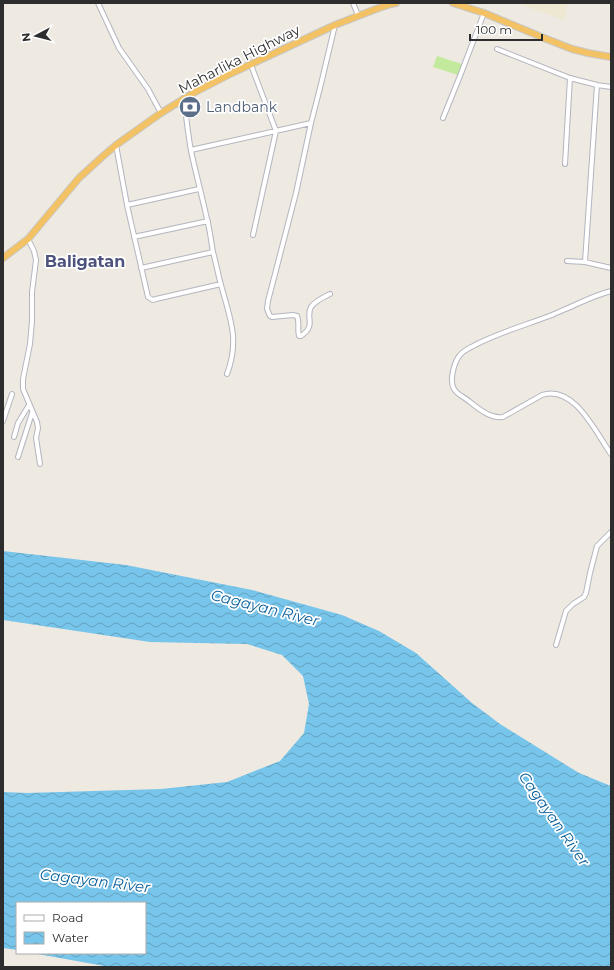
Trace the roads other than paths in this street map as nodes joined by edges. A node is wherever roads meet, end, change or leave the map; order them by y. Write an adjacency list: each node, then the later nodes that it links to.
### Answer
1 (98, 3): 15 (street)
2 (353, 3): 6 (street)
3 (396, 3): 6 (highway, Maharlika Highway)
4 (453, 3): 5 (highway)
5 (484, 13): 9 (highway); 16 (street)
6 (358, 15): 7 (highway, Maharlika Highway)
7 (335, 25): 10 (highway, Maharlika Highway); 17 (street)
8 (497, 49): 11 (street)
9 (611, 57)
10 (251, 65): 14 (highway, Maharlika Highway); 18 (street)
11 (570, 78): 12 (street); 21 (street)
12 (597, 85): 13 (street); 31 (street)
13 (611, 87)
14 (184, 99): 15 (highway, Maharlika Highway); 20 (street)
15 (161, 113): 19 (highway, Maharlika Highway)
16 (443, 118)
17 (311, 123): 18 (street); 36 (street)
18 (276, 131): 20 (street); 25 (street)
19 (116, 145): 23 (street); 27 (highway, Maharlika Highway)
20 (191, 150): 22 (street)
21 (565, 164)
22 (199, 189): 23 (street); 24 (street)
23 (127, 205): 26 (street)
24 (208, 221): 26 (street); 28 (street)
25 (253, 235)
26 (134, 237): 32 (street)
27 (28, 239): 29 (highway, Maharlika Highway); 39 (street)
28 (213, 252): 32 (street); 34 (street)
29 (3, 258)
30 (567, 261): 31 (street)
31 (585, 262): 33 (street)
32 (141, 268): 34 (street)
33 (611, 268)
34 (220, 284): 37 (street)
35 (611, 291): 43 (street)
36 (330, 294)
37 (227, 374)
38 (12, 394): 41 (street)
39 (29, 404): 40 (street); 42 (street)
40 (32, 412): 44 (street); 45 (street)
41 (3, 421)
42 (14, 437)
43 (611, 454)
44 (18, 457)
45 (40, 464)
46 (611, 532): 47 (street)
47 (556, 645)

